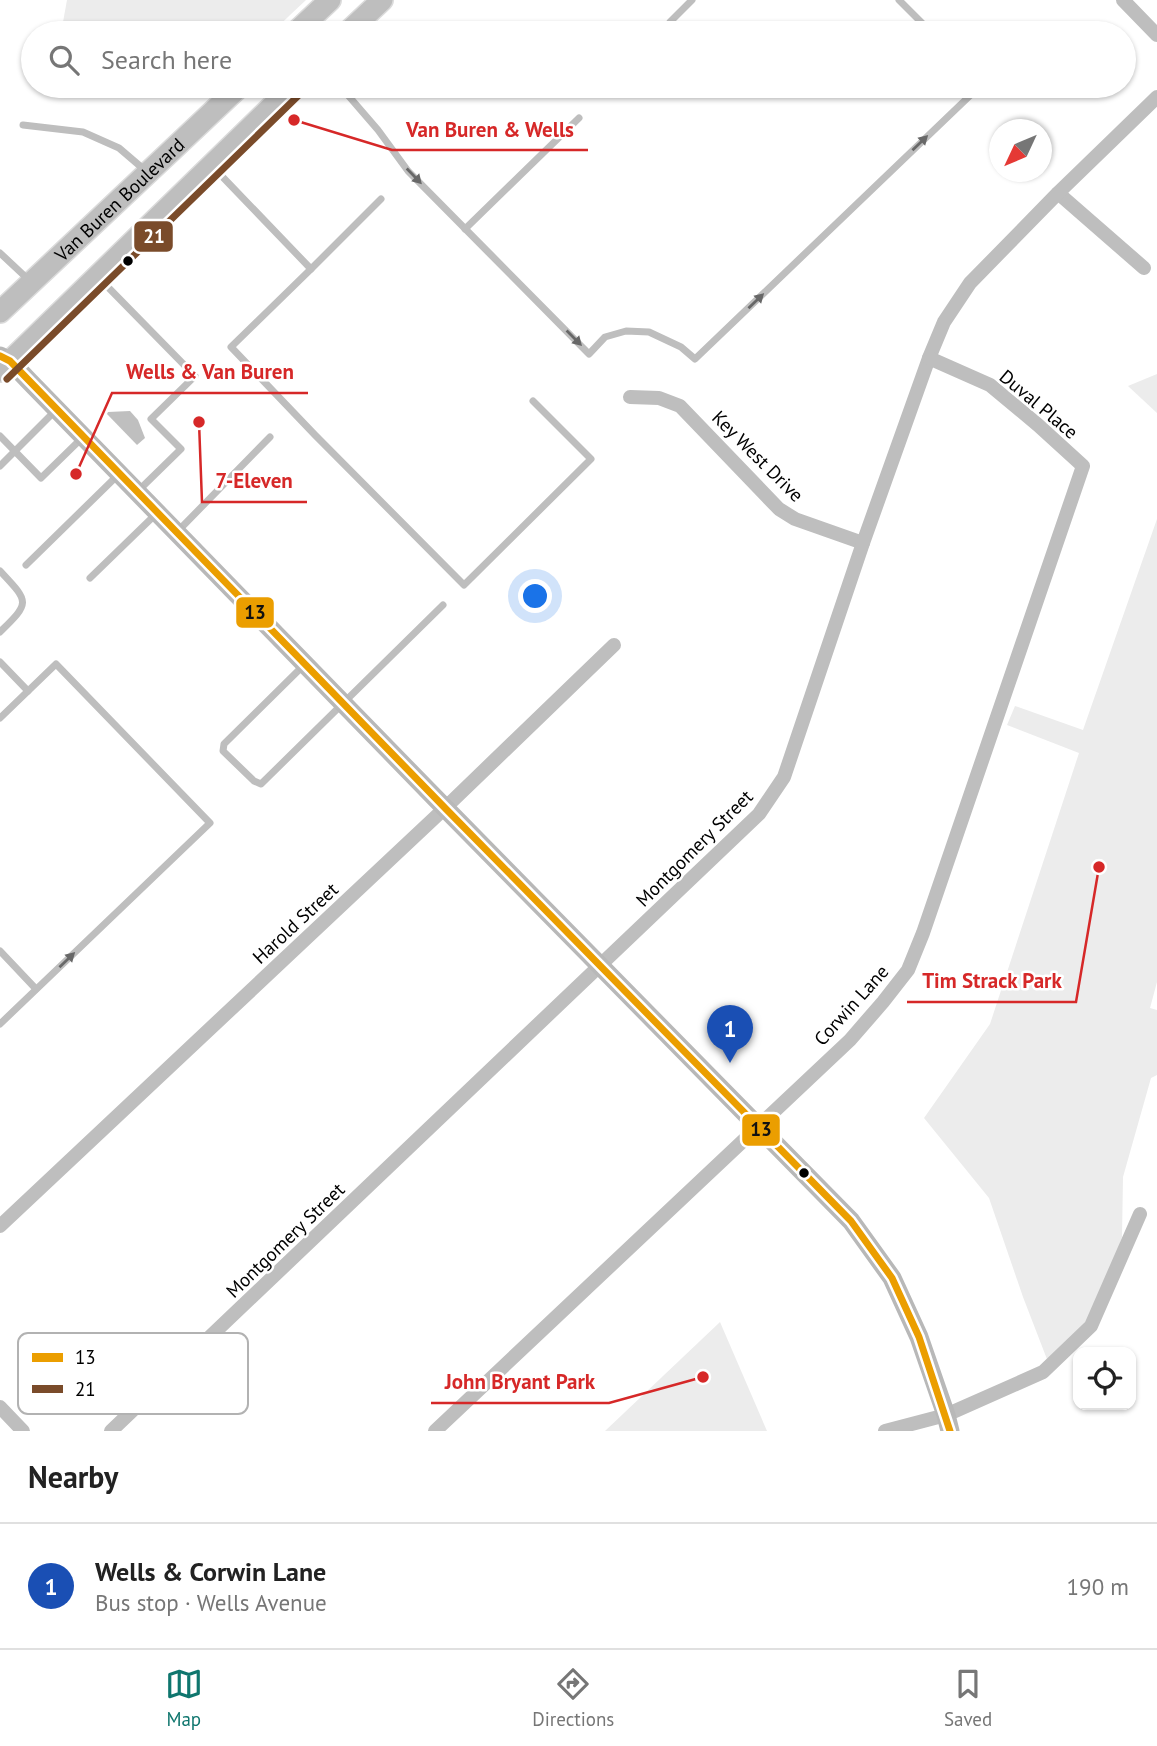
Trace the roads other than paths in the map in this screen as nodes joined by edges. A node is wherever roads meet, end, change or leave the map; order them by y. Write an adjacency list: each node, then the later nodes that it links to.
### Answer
1 (330, 0): 6 (main road)
2 (382, 0): 7 (main road)
3 (692, 0): 8 (lane)
4 (899, 0): 9 (lane)
5 (1123, 0): 10 (street)
6 (308, 21)
7 (360, 21)
8 (671, 21)
9 (920, 21)
10 (1157, 35)
11 (1157, 97): 20 (street, Montgomery Street)
12 (227, 98): 19 (main road, Van Buren Boulevard)
13 (281, 98): 18 (main road, Van Buren Boulevard)
14 (350, 98): 22 (lane, one-way to 22)
15 (967, 98): 22 (lane, one-way to 15)
16 (579, 118): 22 (lane)
17 (23, 125): 19 (lane)
18 (211, 165): 25 (lane); 26 (main road, Van Buren Boulevard)
19 (147, 173): 27 (main road, Van Buren Boulevard)
20 (1058, 193): 24 (street); 29 (street, Montgomery Street)
21 (381, 199): 25 (lane)
22 (466, 229)
23 (0, 253): 27 (lane)
24 (1144, 268)
25 (311, 269): 32 (lane)
26 (97, 276): 30 (main road, Van Buren Boulevard); 41 (lane)
27 (32, 282): 28 (main road, Van Buren Boulevard)
28 (0, 312)
29 (929, 358): 39 (street, Duval Place); 44 (street, Montgomery Street)
30 (3, 363): 33 (main road)
31 (630, 397): 44 (street, Key West Drive)
32 (534, 401)
33 (56, 409): 35 (main road); 37 (lane)
34 (0, 436): 37 (lane)
35 (83, 437): 37 (lane); 40 (main road)
36 (270, 437): 43 (lane)
37 (15, 451): 38 (lane)
38 (0, 466)
39 (1083, 466): 61 (street, Corwin Lane)
40 (119, 473): 41 (main road); 45 (lane)
41 (137, 492): 42 (main road)
42 (158, 513): 43 (main road); 47 (lane)
43 (176, 532): 52 (main road)
44 (863, 543): 58 (street, Montgomery Street)
45 (26, 565)
46 (0, 571): 49 (lane)
47 (90, 578)
48 (443, 605): 54 (lane)
49 (0, 632)
50 (614, 645): 56 (street, Harold Street)
51 (0, 662): 53 (lane)
52 (305, 664): 54 (main road); 54 (lane)
53 (28, 691): 55 (lane); 59 (lane, one-way to 53)
54 (344, 704): 56 (main road)
55 (0, 718)
56 (445, 808): 58 (main road); 63 (street, Harold Street)
57 (0, 951): 59 (lane)
58 (601, 966): 61 (main road); 64 (street, Montgomery Street)
59 (36, 989): 60 (lane)
60 (0, 1024)
61 (759, 1126): 67 (main road); 70 (street, Corwin Lane)
62 (1140, 1214): 67 (street)
63 (0, 1226)
64 (214, 1333)
65 (0, 1407): 68 (street)
66 (129, 1414): 69 (street, Montgomery Street)
67 (948, 1423): 71 (street)
68 (23, 1431)
69 (111, 1431)
70 (435, 1431)
71 (885, 1431)

